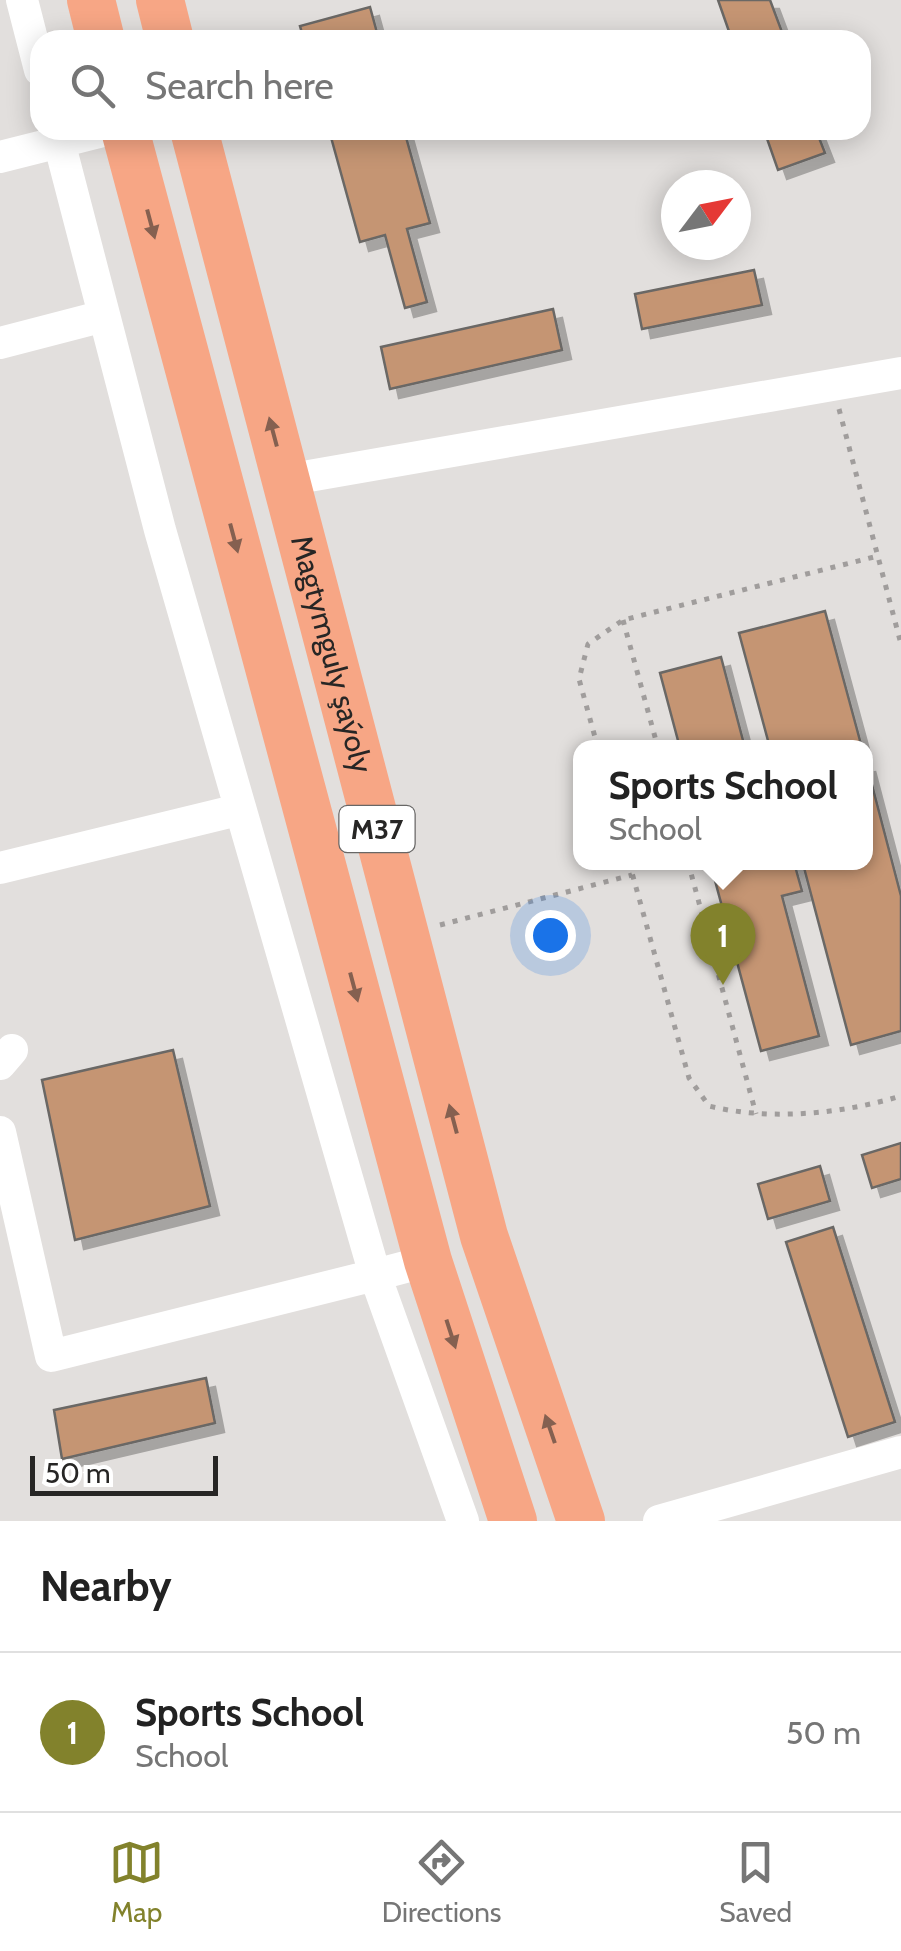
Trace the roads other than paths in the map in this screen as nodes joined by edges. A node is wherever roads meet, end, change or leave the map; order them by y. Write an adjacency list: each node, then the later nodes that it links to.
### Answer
1 (22, 0): 6 (street)
2 (91, 0): 4 (highway)
3 (160, 0): 5 (highway)
4 (98, 30)
5 (168, 30)
6 (30, 31)
7 (46, 140): 11 (street)
8 (58, 140): 12 (street)
9 (127, 140): 18 (highway, M37, one-way to 18)
10 (197, 140): 15 (highway, Magtymguly şaýoly / M37, one-way to 10)
11 (0, 157)
12 (104, 316): 13 (street); 16 (street)
13 (0, 343)
14 (901, 373): 15 (street)
15 (286, 480): 17 (highway, Magtymguly şaýoly / M37)
16 (238, 810): 19 (street); 24 (street)
17 (377, 828): 18 (highway); 21 (highway, Magtymguly şaýoly / M37)
18 (314, 839): 20 (highway, M37)
19 (0, 868)
20 (334, 914): 21 (highway); 23 (highway, M37, one-way to 23)
21 (399, 918): 28 (highway, Magtymguly şaýoly / M37, one-way to 21)
22 (0, 1132): 24 (street)
23 (428, 1261): 24 (street); 27 (highway, M37, one-way to 27)
24 (375, 1275): 26 (street)
25 (901, 1452): 29 (street)
26 (463, 1521)
27 (513, 1521)
28 (582, 1521)
29 (659, 1521)

